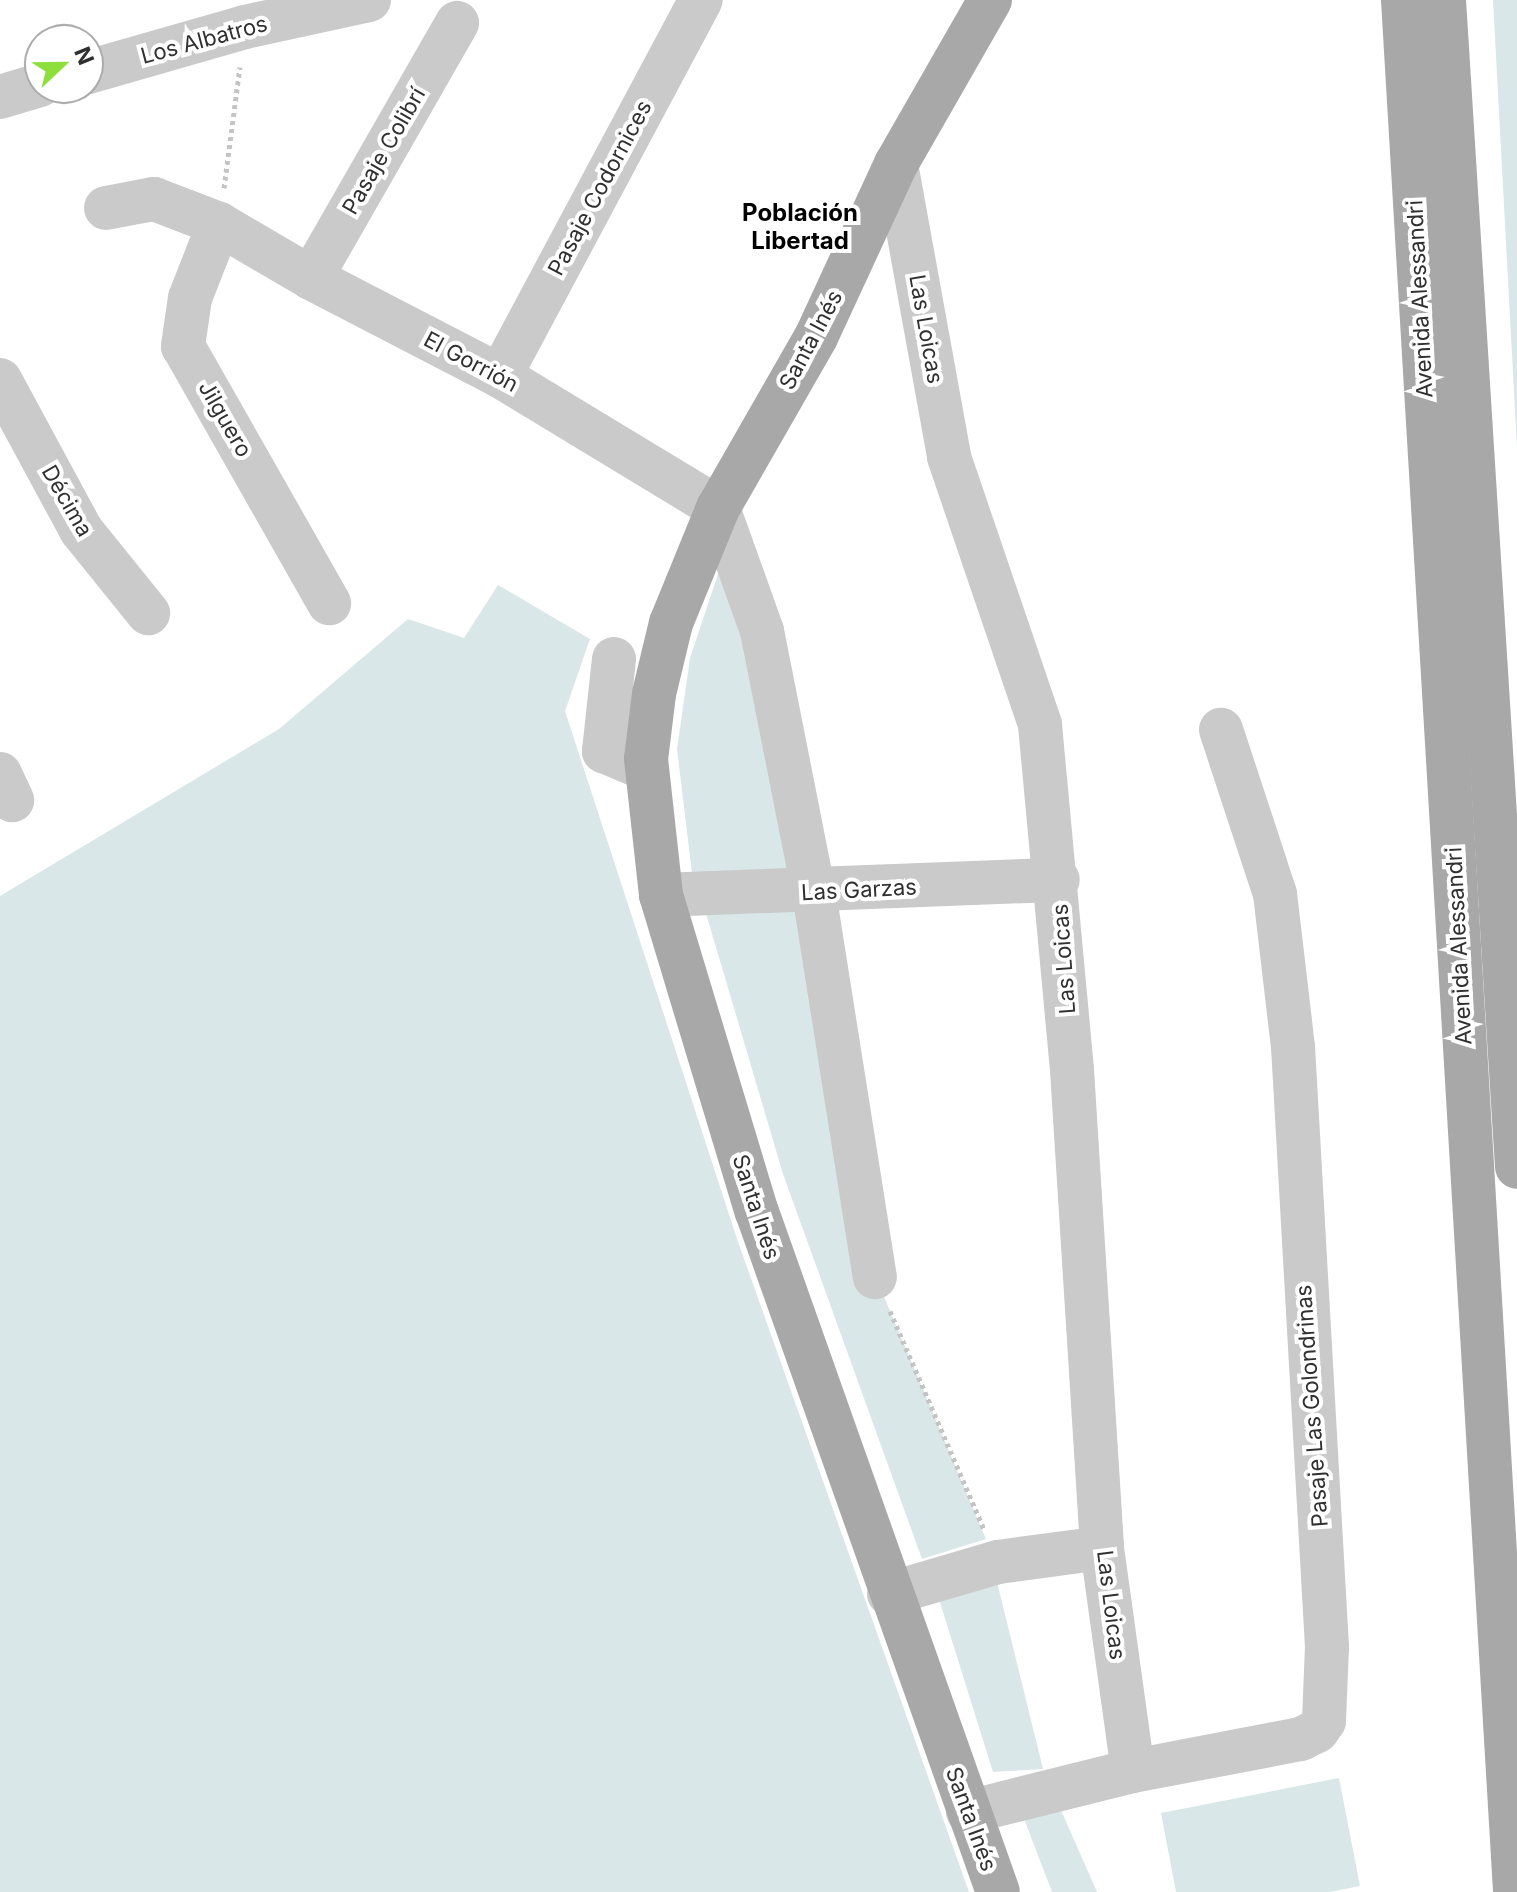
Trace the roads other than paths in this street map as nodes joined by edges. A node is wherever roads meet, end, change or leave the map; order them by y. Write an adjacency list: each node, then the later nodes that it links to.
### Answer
1 (369, 0): 6 (street, Los Albatros)
2 (701, 0): 15 (street, Pasaje Codornices)
3 (990, 0): 11 (main road, Santa Inés)
4 (1403, 0): 33 (main road, Avenida Alessandri)
5 (1444, 0): 26 (main road, Avenida Alessandri)
6 (241, 14): 8 (street, Los Albatros)
7 (457, 23): 14 (street, Pasaje Colibrí)
8 (104, 66)
9 (24, 90): 10 (street)
10 (0, 97)
11 (896, 164): 17 (main road, Santa Inés); 23 (street, Las Loicas)
12 (106, 208): 13 (street, El Gorrión)
13 (219, 224): 14 (street, El Gorrión); 18 (street, Jilguero)
14 (311, 278): 15 (street, El Gorrión)
15 (500, 376): 17 (street, El Gorrión)
16 (0, 380): 19 (street, Décima)
17 (718, 508): 22 (main road, Santa Inés); 24 (street)
18 (329, 603)
19 (148, 613)
20 (614, 659): 22 (street)
21 (1221, 730): 30 (street, Pasaje Las Golondrinas)
22 (646, 769): 25 (main road, Santa Inés)
23 (1058, 880): 24 (street, Las Garzas); 28 (street, Las Loicas)
24 (814, 893): 25 (street, Las Garzas); 27 (street)
25 (661, 895): 29 (main road, Santa Inés)
26 (1517, 1167)
27 (875, 1277)
28 (1102, 1548): 29 (street); 30 (street, Las Loicas)
29 (889, 1594): 31 (main road, Santa Inés)
30 (1133, 1771): 31 (street, Pasaje Las Golondrinas)
31 (968, 1812): 32 (main road, Santa Inés)
32 (998, 1892)
33 (1515, 1892)

